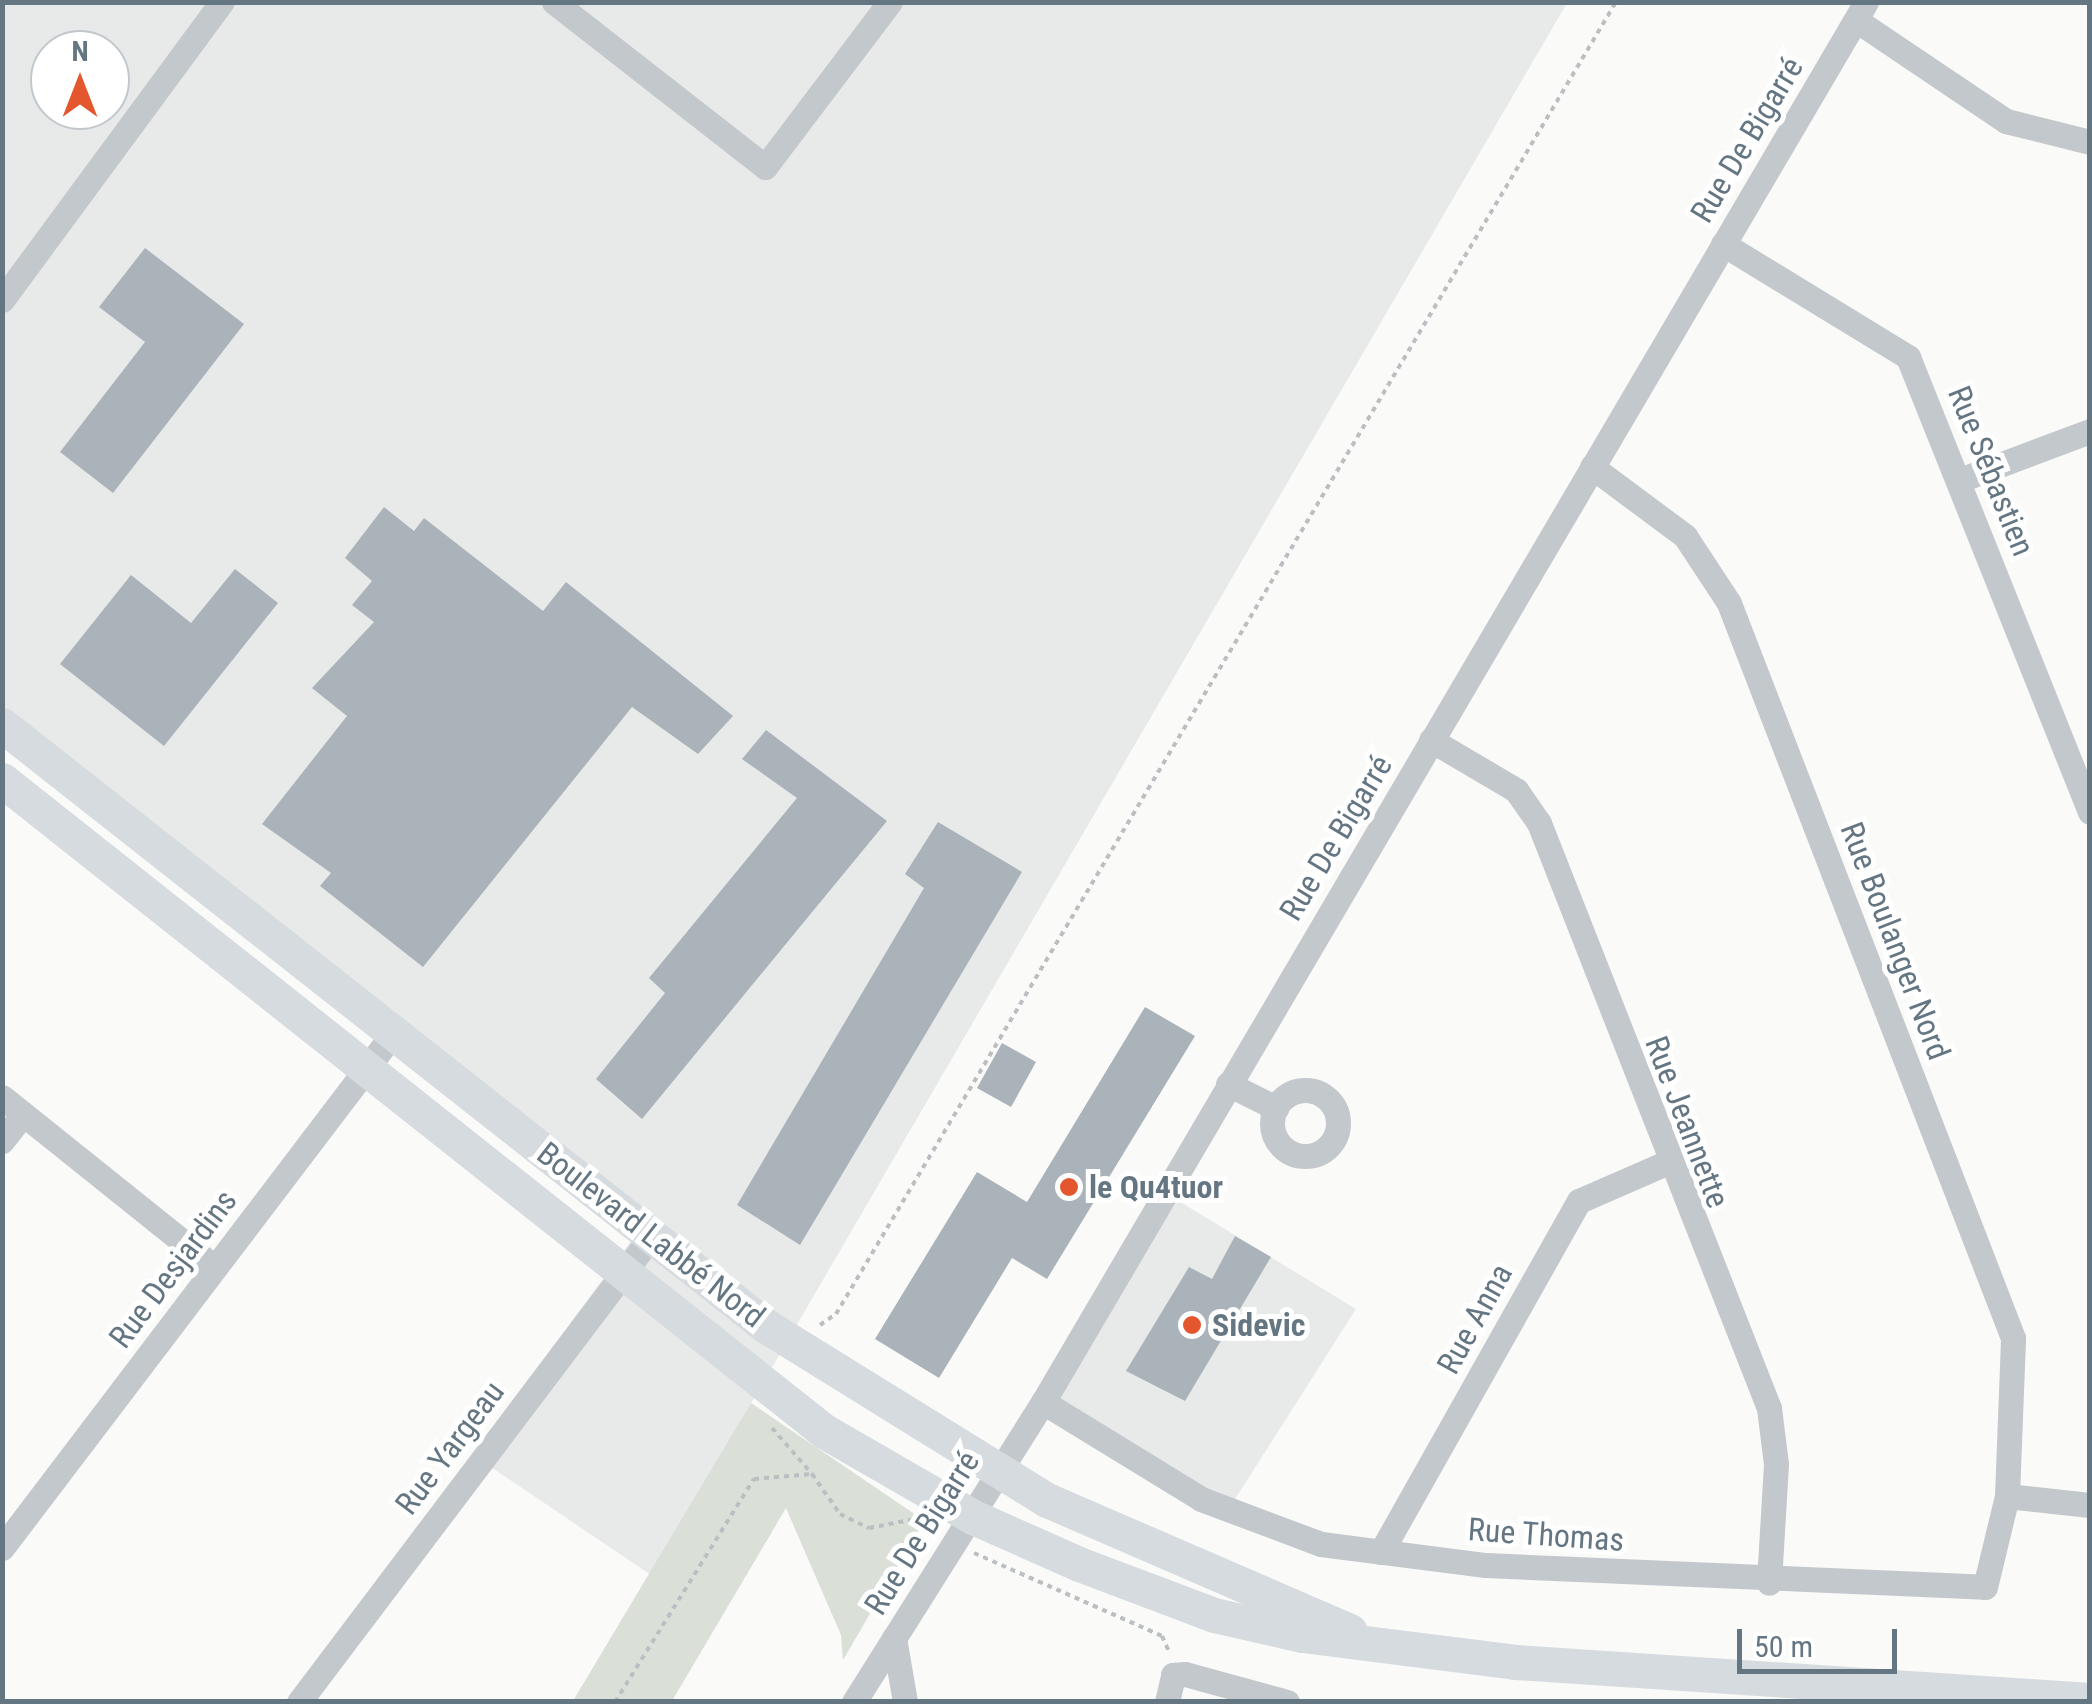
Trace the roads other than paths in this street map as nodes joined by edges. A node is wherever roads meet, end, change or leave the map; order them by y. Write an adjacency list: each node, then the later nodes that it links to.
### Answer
1 (222, 2): 7 (street)
2 (554, 2): 3 (street)
3 (890, 2)
4 (1861, 12): 5 (street); 6 (street, Rue De Bigarré)
5 (2090, 142)
6 (1723, 244): 9 (street, Rue De Bigarré); 10 (street, Rue Sébastien)
7 (2, 300)
8 (2090, 431): 10 (street)
9 (1592, 467): 12 (street, Rue De Bigarré); 27 (street, Rue Boulanger Nord)
10 (1960, 480): 14 (street, Rue Sébastien)
11 (2, 725): 15 (main road, Boulevard Labbé Nord)
12 (1431, 740): 17 (street, Rue De Bigarré); 21 (street, Rue Jeannette)
13 (2, 780): 16 (main road, Boulevard Labbé Nord)
14 (2090, 812)
15 (395, 1030): 16 (street, Rue Desjardins); 22 (main road, Boulevard Labbé Nord)
16 (366, 1069): 23 (street, Rue Desjardins); 24 (main road, Boulevard Labbé Nord)
17 (1228, 1084): 19 (street); 25 (street, Rue De Bigarré)
18 (13, 1105): 20 (street); 23 (street)
19 (1276, 1108)
20 (2, 1141)
21 (1666, 1163): 31 (street, Rue Anna); 32 (street, Rue Jeannette)
22 (653, 1234): 24 (street, Rue Yargeau); 26 (main road, Boulevard Labbé Nord)
23 (214, 1268): 30 (street, Rue Desjardins)
24 (626, 1271): 29 (main road, Boulevard Labbé Nord); 36 (street, Rue Yargeau)
25 (1043, 1402): 26 (street, Rue De Bigarré); 31 (street, Rue Thomas)
26 (998, 1472): 29 (street, Rue De Bigarré); 34 (main road, Boulevard Labbé Nord)
27 (2007, 1496): 28 (street); 32 (street, Rue Thomas)
28 (2090, 1505)
29 (964, 1530): 33 (street, Rue De Bigarré); 34 (main road, Boulevard Labbé Nord)
30 (2, 1548)
31 (1381, 1552): 32 (street, Rue Thomas)
32 (1769, 1583)
33 (894, 1638): 37 (street, Rue De Bigarré); 38 (street)
34 (1365, 1638): 35 (main road, Boulevard Labbé Nord)
35 (2090, 1700)
36 (299, 1702)
37 (854, 1702)
38 (905, 1702)
39 (1167, 1702): 40 (street)
40 (1288, 1702)

